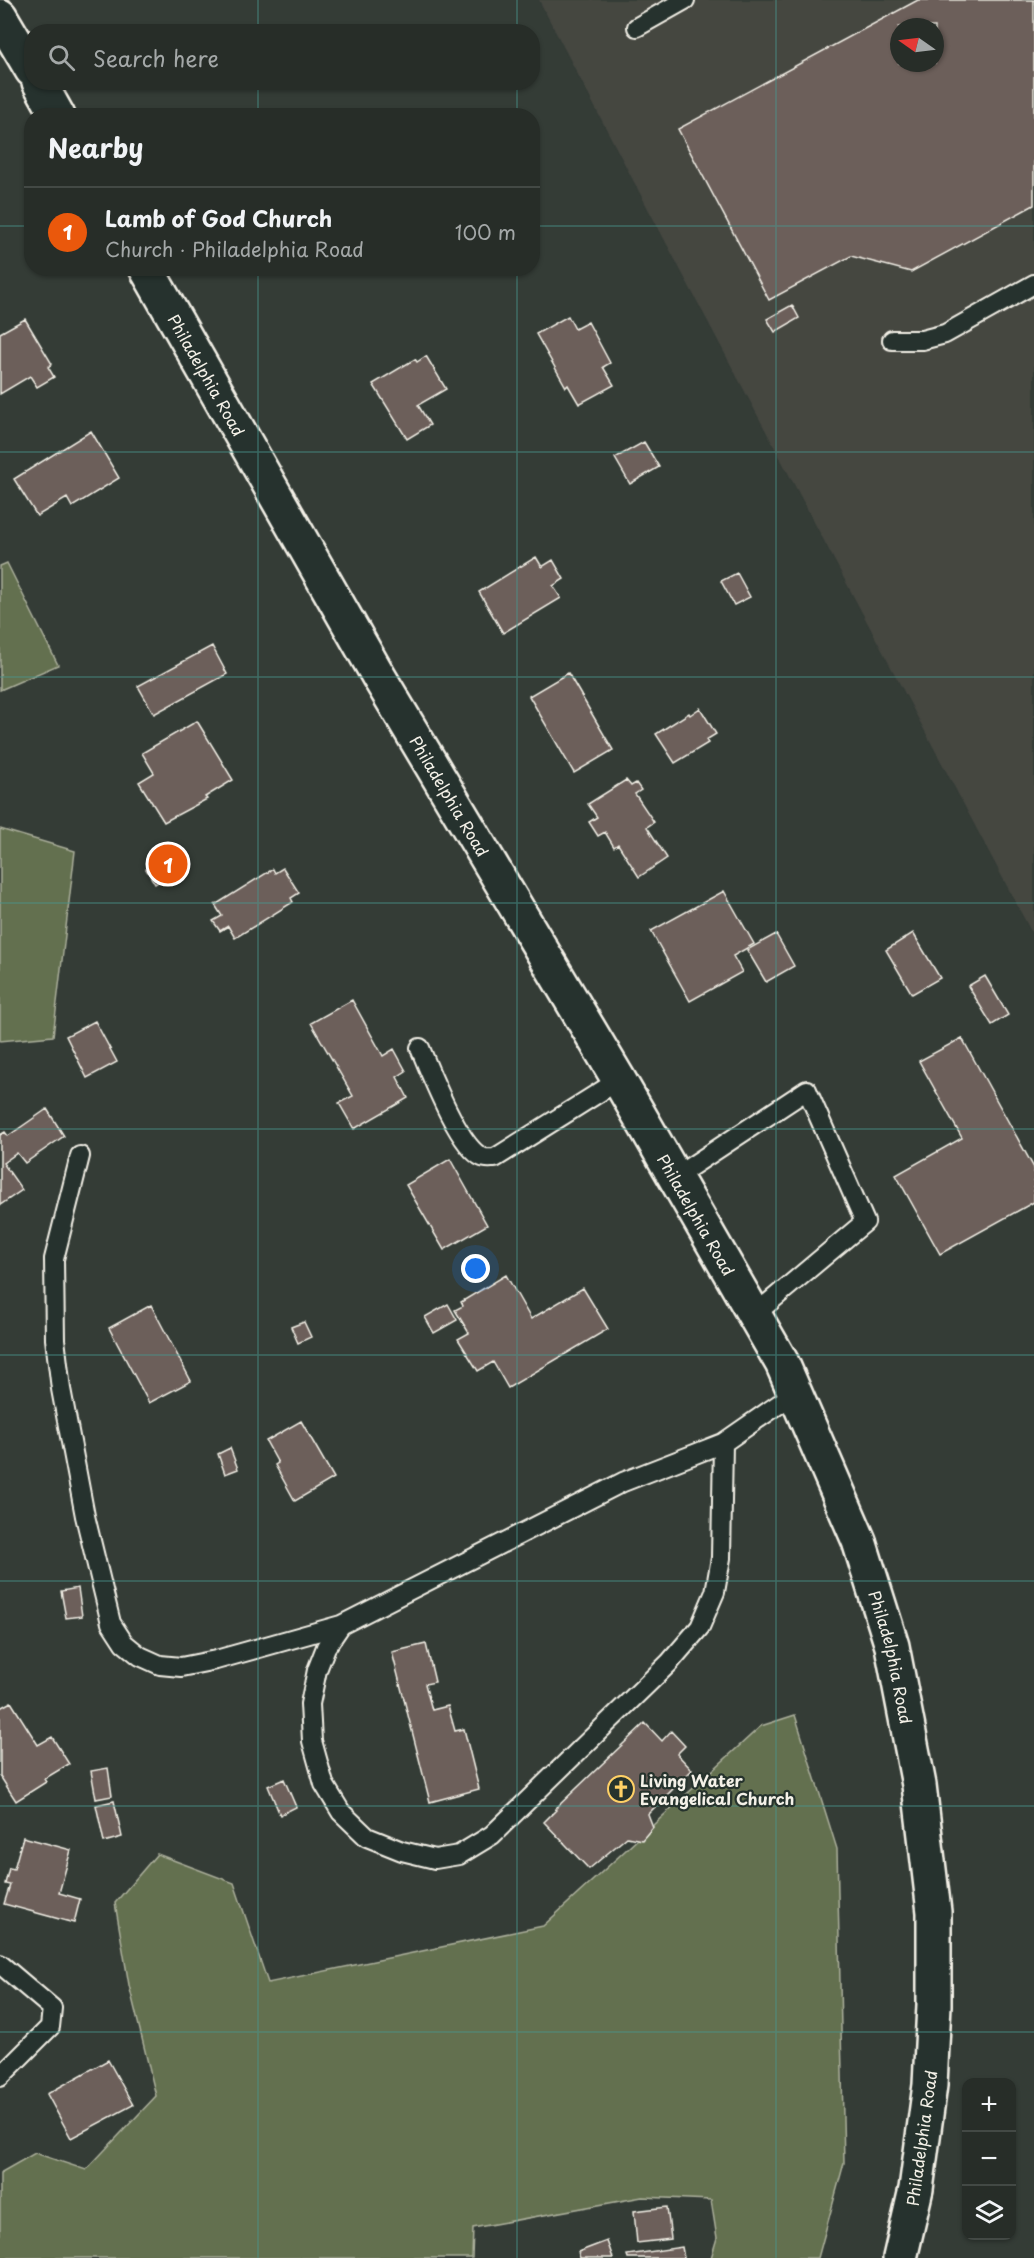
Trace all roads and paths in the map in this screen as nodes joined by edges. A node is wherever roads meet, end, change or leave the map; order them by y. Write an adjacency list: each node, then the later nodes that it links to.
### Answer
1 (685, 0): 3 (lane)
2 (0, 16): 4 (main road)
3 (637, 27)
4 (24, 56)
5 (43, 90): 6 (main road)
6 (54, 108)
7 (151, 276): 11 (main road, Philadelphia Road)
8 (1034, 284): 9 (lane)
9 (892, 340)
10 (420, 1048): 11 (lane)
11 (619, 1080): 13 (main road, Philadelphia Road)
12 (80, 1156): 17 (lane)
13 (675, 1177): 14 (main road, Philadelphia Road); 14 (lane)
14 (754, 1315): 15 (main road, Philadelphia Road)
15 (795, 1393): 16 (lane); 20 (main road, Philadelphia Road)
16 (723, 1443): 17 (lane); 17 (lane)
17 (341, 1624)
18 (0, 1964): 19 (lane)
19 (0, 2077)
20 (900, 2258)

